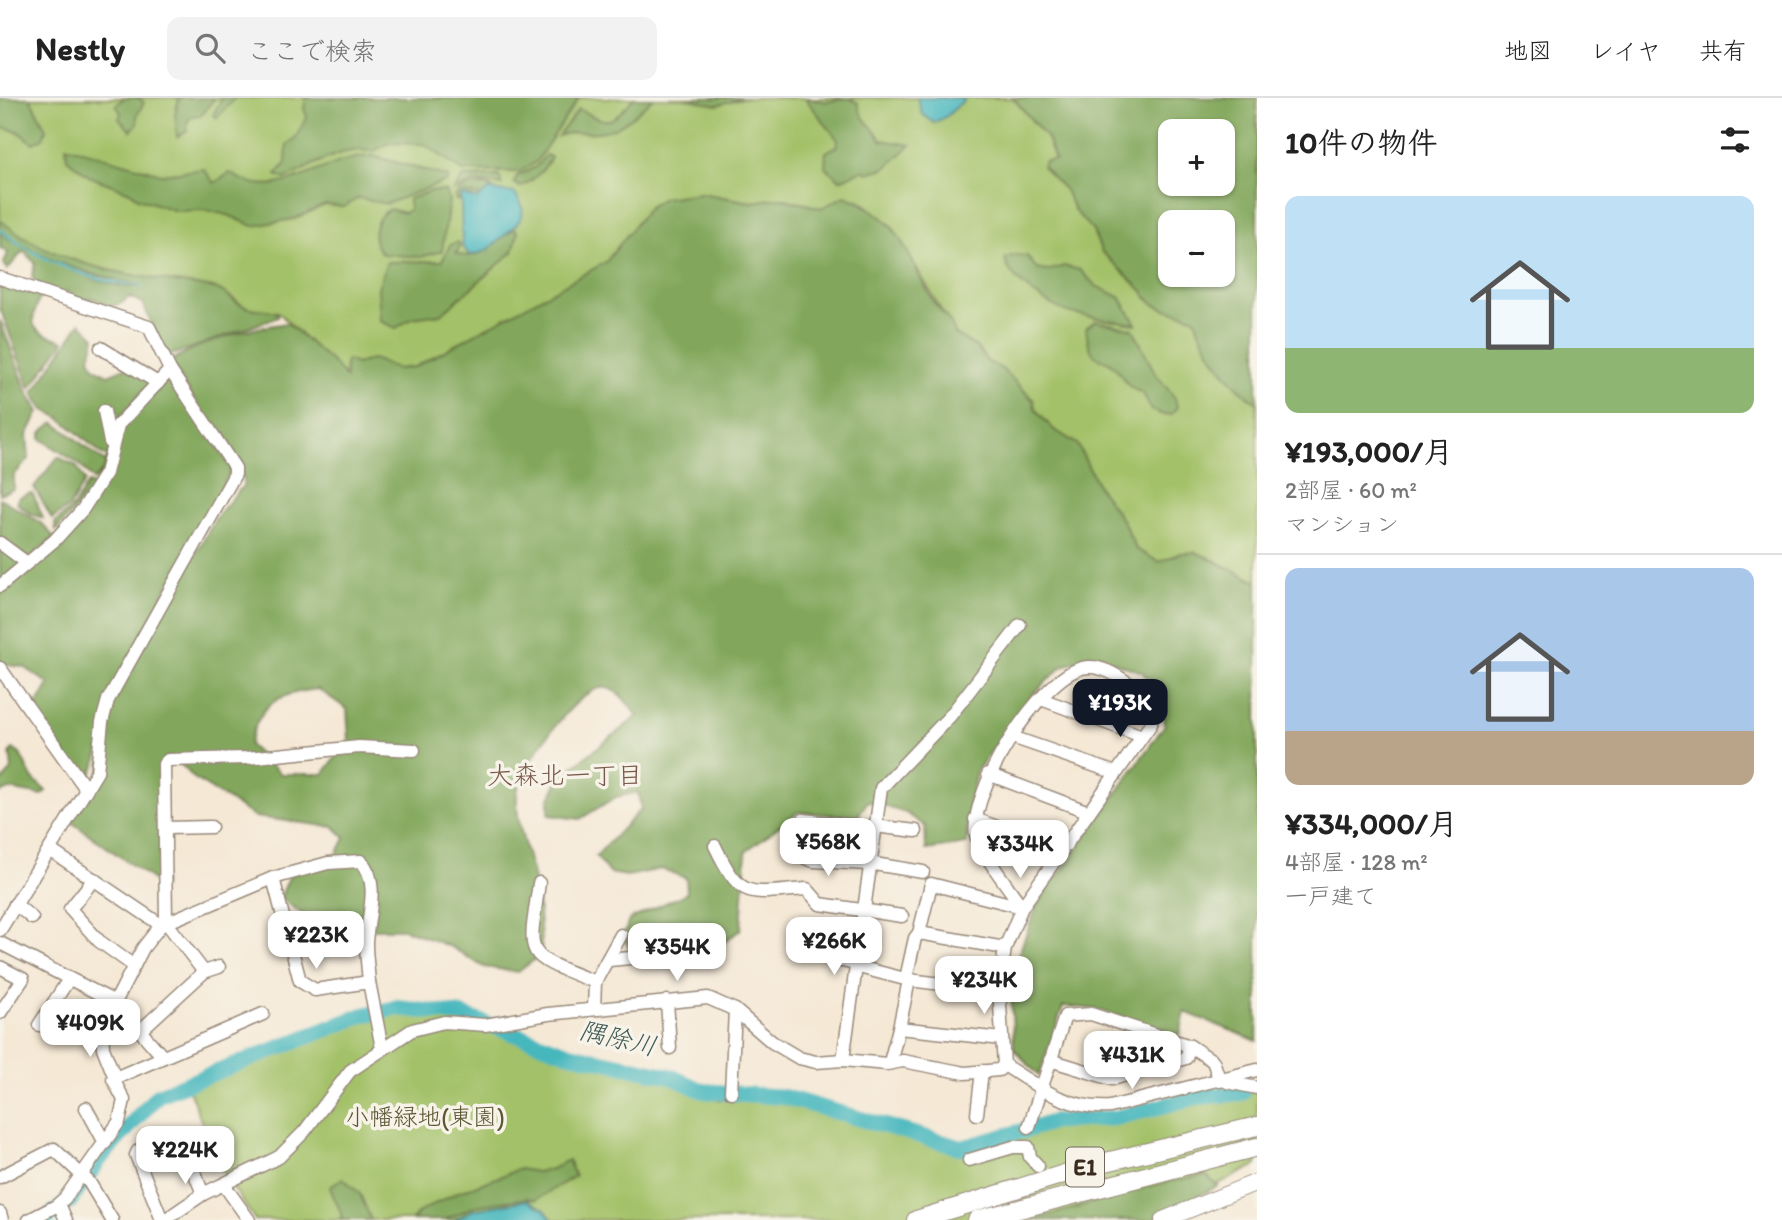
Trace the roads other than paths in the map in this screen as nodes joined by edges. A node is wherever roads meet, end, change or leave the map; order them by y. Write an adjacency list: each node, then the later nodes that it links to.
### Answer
1 (0, 278): 3 (street)
2 (102, 348): 4 (street)
3 (170, 370): 4 (street); 18 (street)
4 (158, 383): 6 (street)
5 (104, 411): 6 (street)
6 (112, 449): 8 (street)
7 (0, 543): 8 (street)
8 (27, 563): 9 (street)
9 (0, 586)
10 (1020, 625): 23 (street)
11 (0, 668): 18 (street)
12 (1041, 699): 13 (street); 13 (street); 14 (street)
13 (1142, 736): 16 (street)
14 (1012, 737): 16 (street); 17 (street)
15 (414, 750): 24 (street)
16 (1116, 773): 19 (street)
17 (988, 774): 19 (street); 20 (street)
18 (86, 789): 27 (street)
19 (1089, 812): 28 (street)
20 (975, 819): 28 (street); 36 (street)
21 (803, 820): 23 (street)
22 (211, 827): 24 (street)
23 (874, 827): 25 (street); 30 (street)
24 (166, 828): 40 (street)
25 (916, 831)
26 (715, 846): 37 (street)
27 (50, 850): 33 (street); 35 (street)
28 (1062, 851): 36 (street)
29 (799, 856): 30 (street)
30 (868, 863): 31 (street); 37 (street)
31 (923, 872)
32 (273, 878): 40 (street); 56 (street); 56 (street)
33 (94, 879): 40 (street); 50 (street)
34 (539, 883): 57 (street)
35 (15, 904): 39 (street); 41 (street)
36 (1022, 907): 42 (street); 45 (street)
37 (863, 909): 38 (street); 49 (street)
38 (902, 916)
39 (32, 918)
40 (164, 924): 50 (street); 53 (street)
41 (1, 925)
42 (919, 933): 45 (street); 55 (street)
43 (621, 935): 48 (street)
44 (0, 943): 54 (street)
45 (1005, 948): 58 (street)
46 (673, 954): 48 (street)
47 (818, 956): 49 (street)
48 (609, 960): 57 (street)
49 (856, 965): 55 (street); 73 (street)
50 (134, 966): 60 (street)
51 (0, 967): 63 (street)
52 (219, 967): 53 (street)
53 (204, 972): 67 (street)
54 (69, 979): 60 (street); 65 (street)
55 (905, 979): 58 (street); 66 (street)
56 (369, 982): 70 (street)
57 (595, 982): 61 (street)
58 (999, 991): 68 (street)
59 (667, 1001): 61 (street); 62 (street); 71 (street)
60 (115, 1002): 65 (street); 67 (street)
61 (594, 1009): 70 (street)
62 (735, 1010): 73 (street); 83 (street)
63 (0, 1013)
64 (263, 1014): 72 (street)
65 (102, 1028): 79 (street)
66 (899, 1028): 68 (street); 75 (street)
67 (142, 1029): 72 (street)
68 (1002, 1039): 76 (street)
69 (1190, 1046): 74 (street); 74 (street); 80 (street)
70 (382, 1048): 95 (street)
71 (670, 1048)
72 (163, 1057): 79 (street)
73 (843, 1060): 75 (street)
74 (1051, 1060): 81 (street)
75 (890, 1062): 78 (street)
76 (1004, 1065): 78 (street); 81 (street)
77 (1257, 1070): 80 (street)
78 (982, 1071): 85 (street)
79 (116, 1078): 88 (street)
80 (1220, 1081): 81 (street); 82 (street)
81 (1041, 1088): 87 (street)
82 (1257, 1088)
83 (731, 1092)
84 (86, 1108): 88 (street)
85 (976, 1114)
86 (1257, 1126): 104 (highway, E1)
87 (1029, 1127)
88 (105, 1143): 93 (street)
89 (1257, 1147): 105 (highway, E1)
90 (969, 1160): 91 (street)
91 (1038, 1166)
92 (0, 1177): 93 (street)
93 (85, 1177): 97 (street); 101 (street)
94 (1257, 1182): 106 (main road)
95 (224, 1185): 96 (street); 103 (street)
96 (202, 1194): 102 (street); 102 (street)
97 (62, 1211): 100 (street)
98 (0, 1213): 99 (street)
99 (2, 1220)
100 (29, 1220)
101 (112, 1220)
102 (164, 1220)
103 (249, 1220)
104 (916, 1220)
105 (977, 1220)
106 (1163, 1220)

